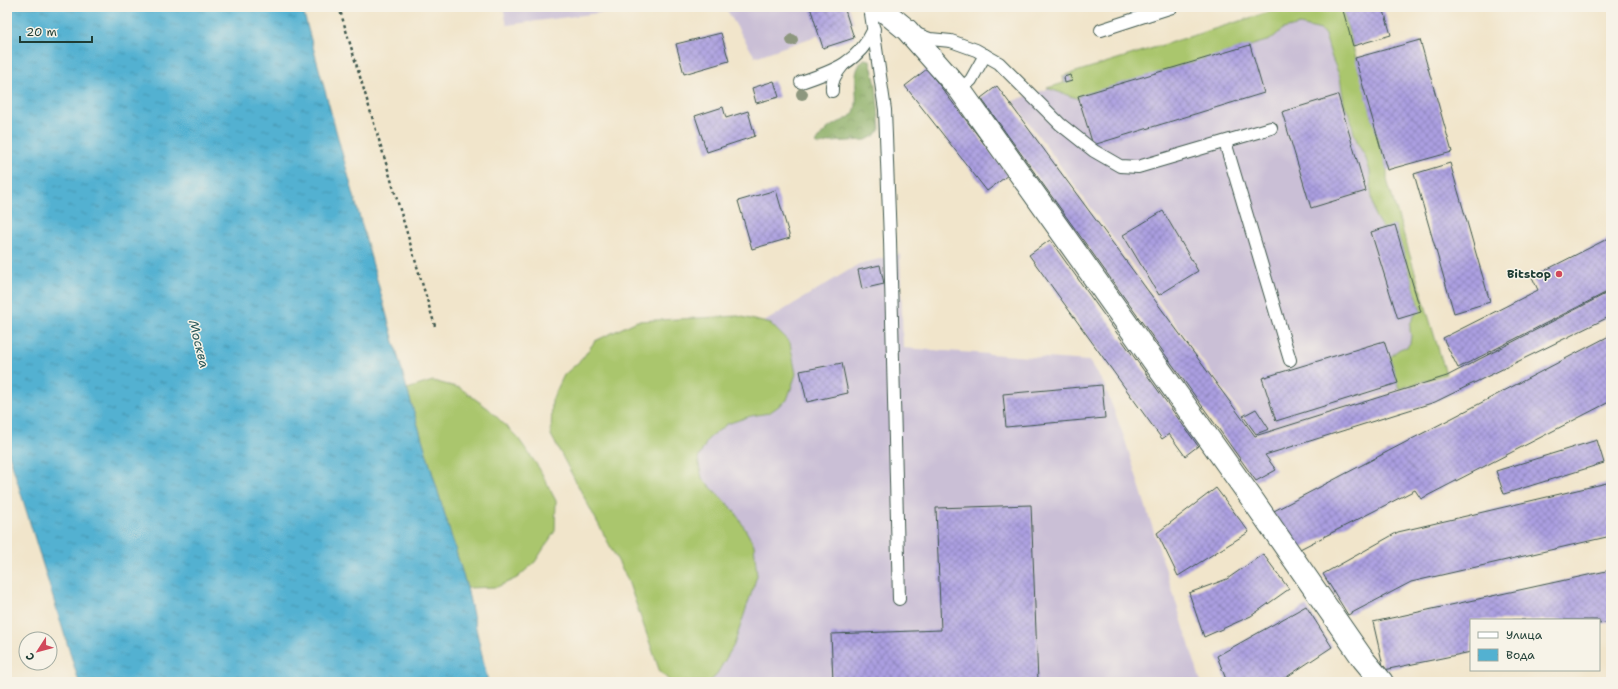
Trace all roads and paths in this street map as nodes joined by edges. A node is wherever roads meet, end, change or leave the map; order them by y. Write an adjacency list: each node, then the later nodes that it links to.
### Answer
1 (339, 7): 15 (path)
2 (870, 7): 5 (lane)
3 (879, 7): 6 (street)
4 (1172, 7): 7 (lane)
5 (874, 29): 9 (lane); 17 (lane)
6 (907, 30): 8 (lane); 11 (street)
7 (1100, 30)
8 (985, 55): 11 (lane); 14 (lane)
9 (842, 66): 10 (lane); 12 (lane)
10 (801, 82)
11 (960, 90): 18 (street)
12 (832, 91)
13 (1271, 128): 14 (lane)
14 (1225, 142): 16 (lane)
15 (435, 326)
16 (1290, 360)
17 (899, 600)
18 (1382, 682)

